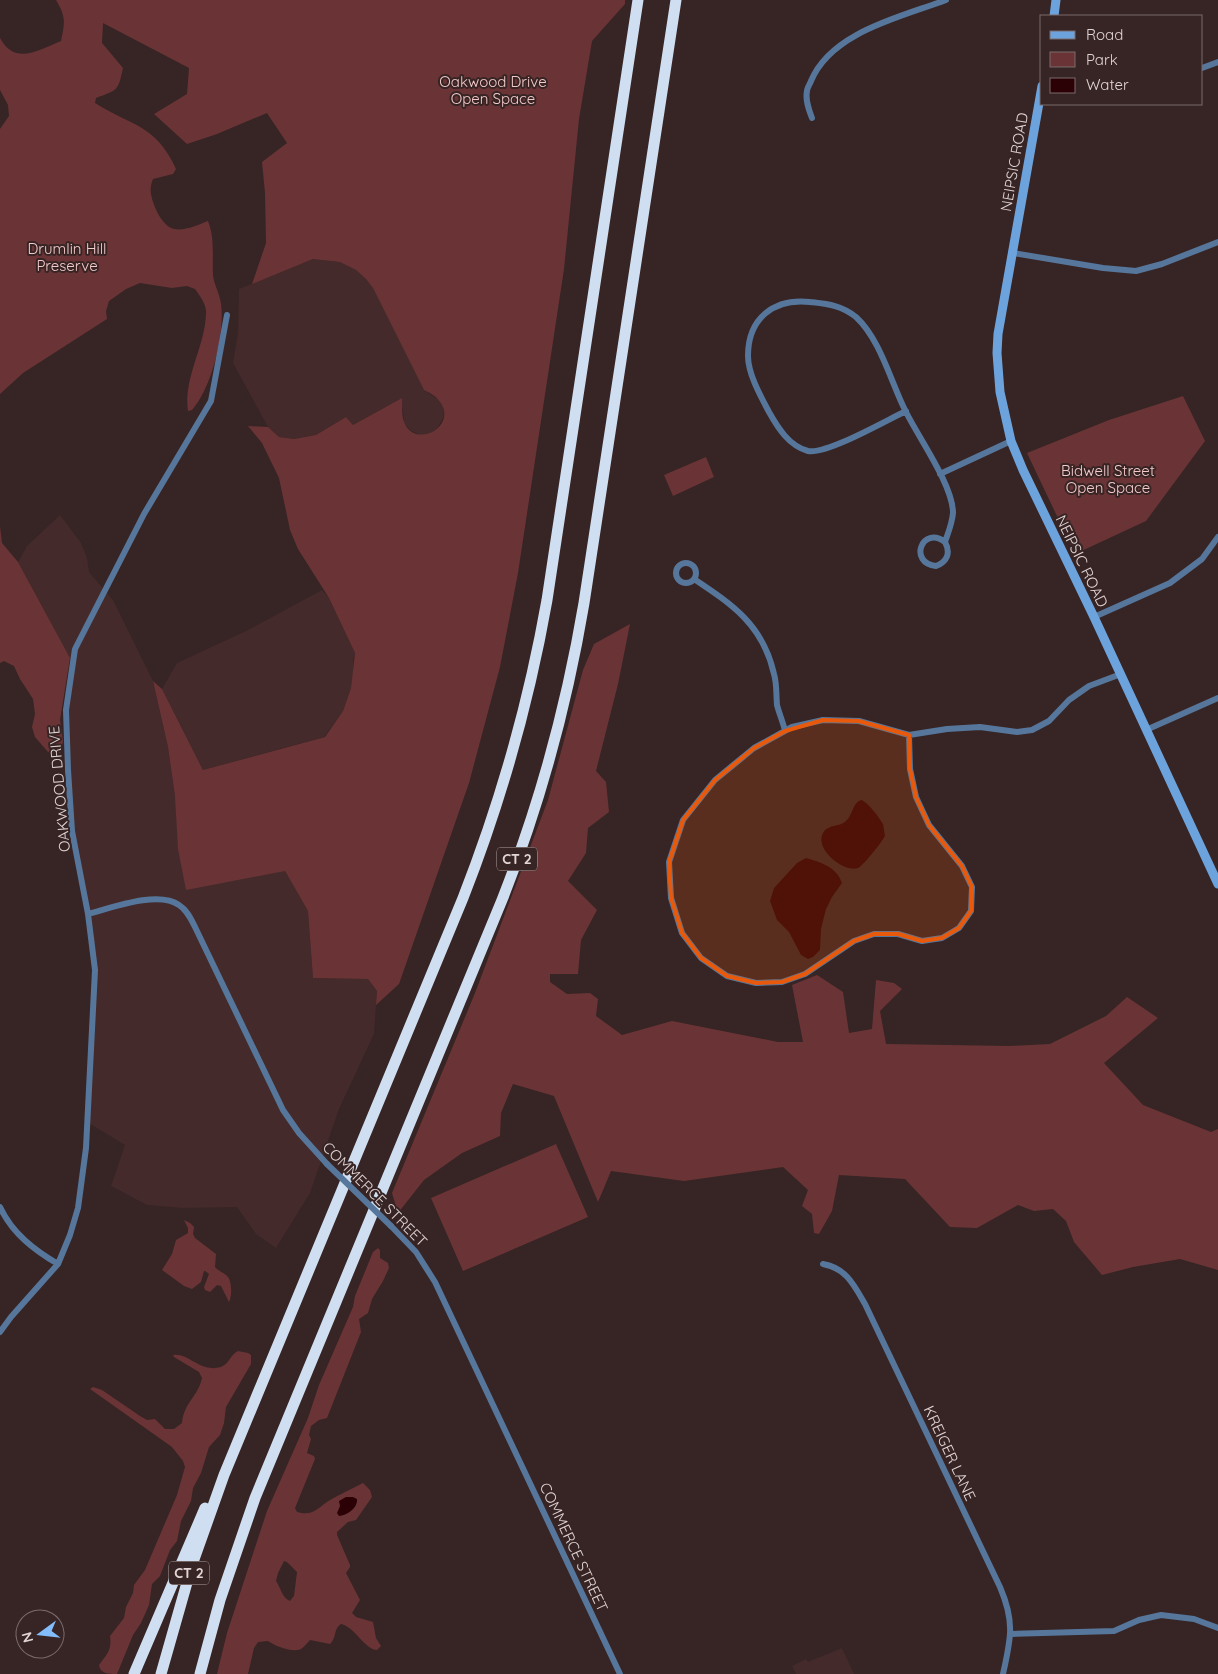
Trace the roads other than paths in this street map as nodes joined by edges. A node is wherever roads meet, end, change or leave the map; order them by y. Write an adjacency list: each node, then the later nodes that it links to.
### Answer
1 (638, 0): 31 (highway, CT 2)
2 (676, 0): 36 (highway, CT 2)
3 (946, 0): 9 (street)
4 (1056, 0): 5 (street)
5 (1054, 15)
6 (1218, 62): 7 (street)
7 (1203, 68)
8 (1040, 97): 11 (street, NEIPSIC ROAD)
9 (812, 118)
10 (1218, 242): 11 (street)
11 (1012, 253): 14 (street, NEIPSIC ROAD)
12 (227, 315): 26 (street, OAKWOOD DRIVE)
13 (906, 411): 13 (street); 15 (street)
14 (1011, 441): 15 (street); 19 (street, NEIPSIC ROAD)
15 (940, 474): 17 (street)
16 (1218, 537): 19 (street)
17 (945, 542): 17 (street)
18 (694, 579): 23 (street)
19 (1094, 617): 20 (street, NEIPSIC ROAD)
20 (1121, 674): 22 (street, NEIPSIC ROAD); 24 (street)
21 (1218, 698): 22 (street)
22 (1146, 730): 25 (street, NEIPSIC ROAD)
23 (785, 731): 24 (street); 24 (street)
24 (909, 735)
25 (1218, 884)
26 (88, 914): 28 (street, OAKWOOD DRIVE); 37 (street, COMMERCE STREET, bridge)
27 (0, 1207): 28 (street)
28 (58, 1264): 30 (street, OAKWOOD DRIVE)
29 (823, 1264): 33 (street, KREIGER LANE)
30 (0, 1332)
31 (224, 1474): 34 (highway); 35 (highway, CT 2)
32 (1218, 1628): 33 (street)
33 (1011, 1634): 38 (street, KREIGER LANE)
34 (134, 1674)
35 (162, 1674)
36 (200, 1674)
37 (620, 1674)
38 (1003, 1674)

